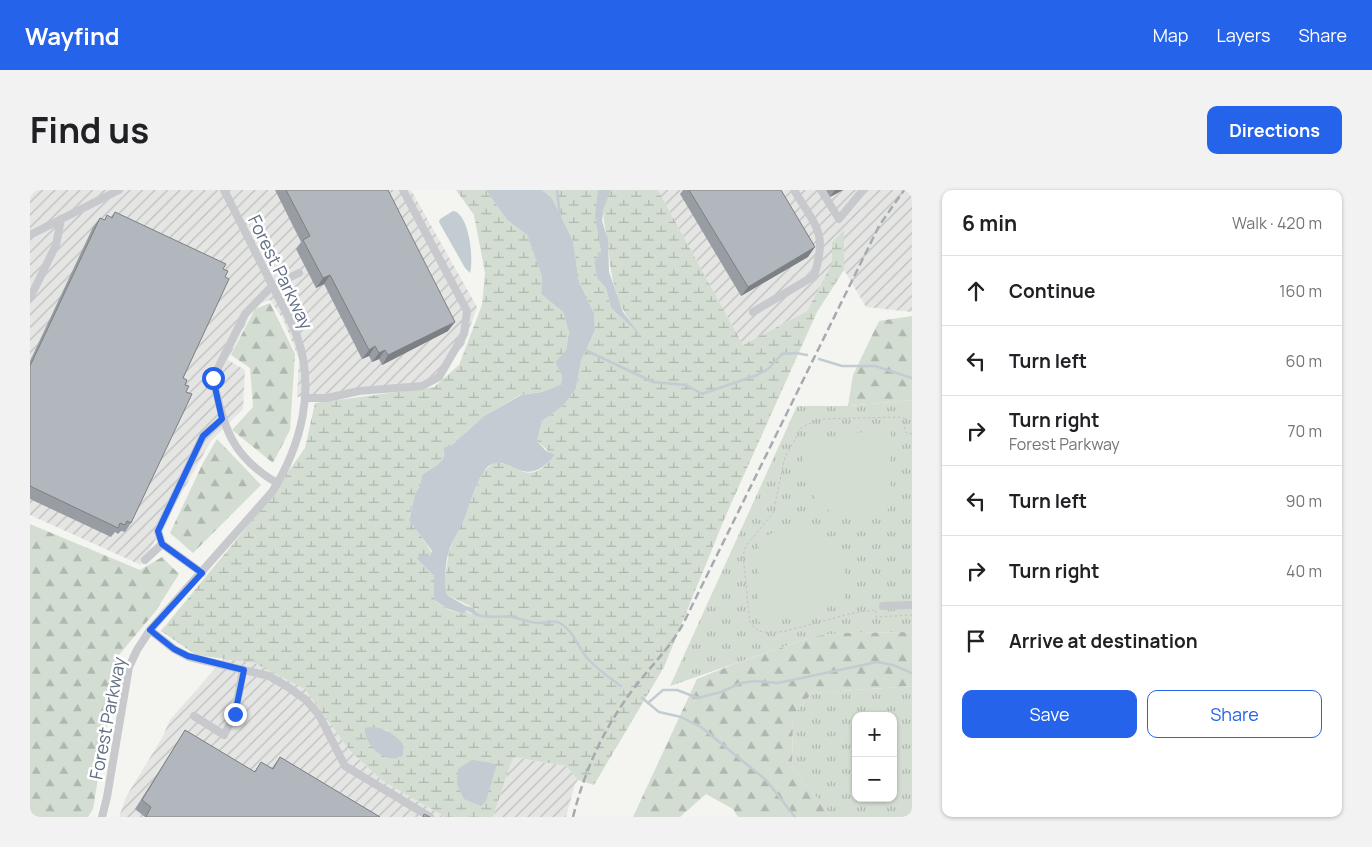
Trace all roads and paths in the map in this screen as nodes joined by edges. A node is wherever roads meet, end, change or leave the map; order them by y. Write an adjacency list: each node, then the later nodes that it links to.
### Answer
1 (119, 190): 7 (street)
2 (224, 190): 10 (street, Forest Parkway)
3 (403, 190): 13 (street)
4 (794, 190): 12 (street)
5 (821, 190): 6 (street)
6 (863, 190)
7 (61, 219): 8 (street); 11 (street)
8 (30, 234)
9 (299, 273): 10 (street)
10 (272, 286): 13 (street, Forest Parkway); 14 (street)
11 (30, 298)
12 (754, 312)
13 (305, 398): 16 (street, Forest Parkway)
14 (222, 419): 16 (street); 17 (street)
15 (912, 434): 22 (path)
16 (278, 483): 19 (street, Forest Parkway)
17 (162, 544): 18 (street); 19 (street)
18 (145, 560)
19 (202, 573): 23 (street, Forest Parkway)
20 (912, 605): 21 (street)
21 (883, 606)
22 (912, 615)
23 (150, 630): 24 (street); 26 (street, Forest Parkway)
24 (244, 670): 25 (street); 27 (street)
25 (194, 716)
26 (102, 817)
27 (430, 817)

